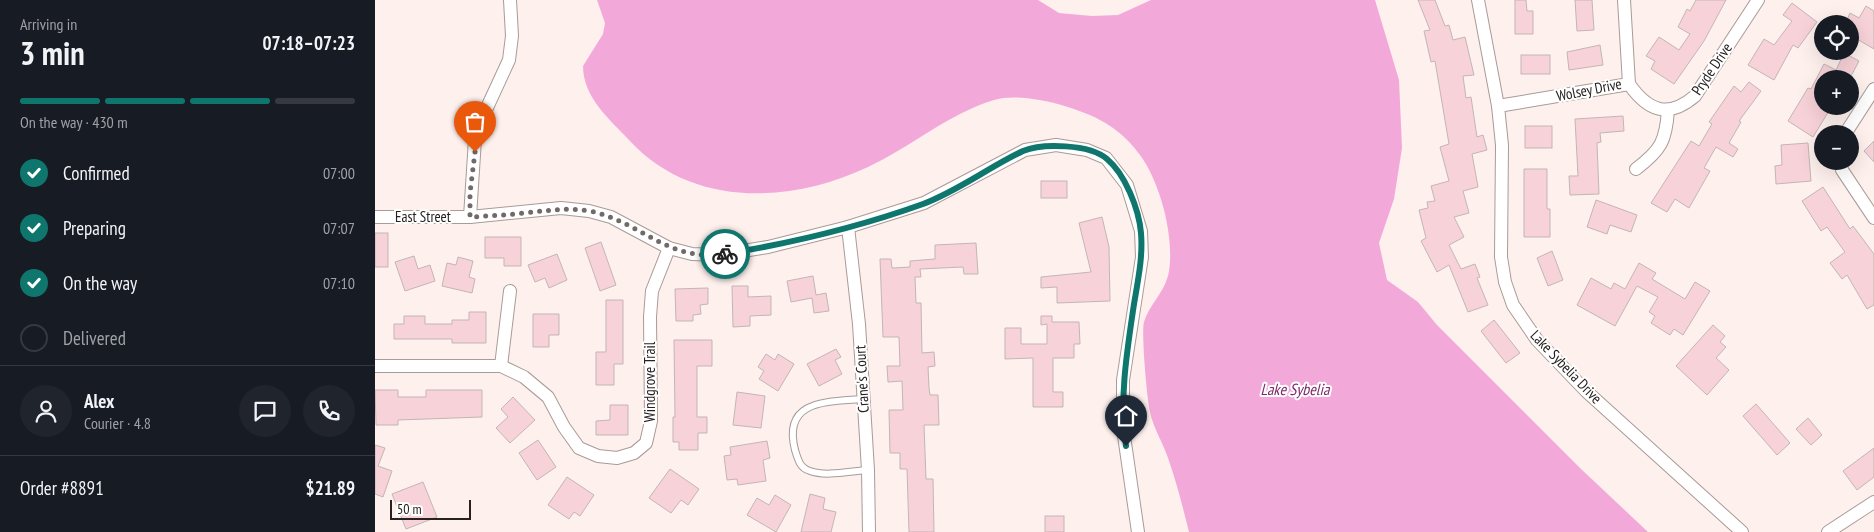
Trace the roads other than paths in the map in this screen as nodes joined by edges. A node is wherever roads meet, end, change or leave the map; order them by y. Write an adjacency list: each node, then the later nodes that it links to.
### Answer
1 (510, 0): 12 (street)
2 (1478, 0): 7 (street, Lake Sybelia Drive)
3 (1624, 0): 5 (street, Wolsey Drive)
4 (1758, 0): 8 (street, Pryde Drive)
5 (1629, 84): 7 (street, Wolsey Drive); 8 (street)
6 (1874, 89): 9 (street)
7 (1498, 106): 25 (street, Lake Sybelia Drive)
8 (1668, 110): 10 (street)
9 (1851, 125)
10 (1636, 169)
11 (1842, 170): 14 (street)
12 (470, 217): 13 (street, East Street); 16 (street)
13 (375, 218)
14 (1874, 218)
15 (848, 227): 16 (street); 20 (street, Crane's Court); 24 (street)
16 (669, 248): 19 (street, Windgrove Trail)
17 (510, 291): 19 (street)
18 (375, 365): 19 (street, Windgrove Trail)
19 (501, 366)
20 (863, 399): 21 (street, Crane's Court); 21 (lane)
21 (868, 470): 23 (street, Crane's Court)
22 (1874, 502): 26 (street)
23 (869, 532)
24 (1138, 532)
25 (1742, 532)
26 (1829, 532)

